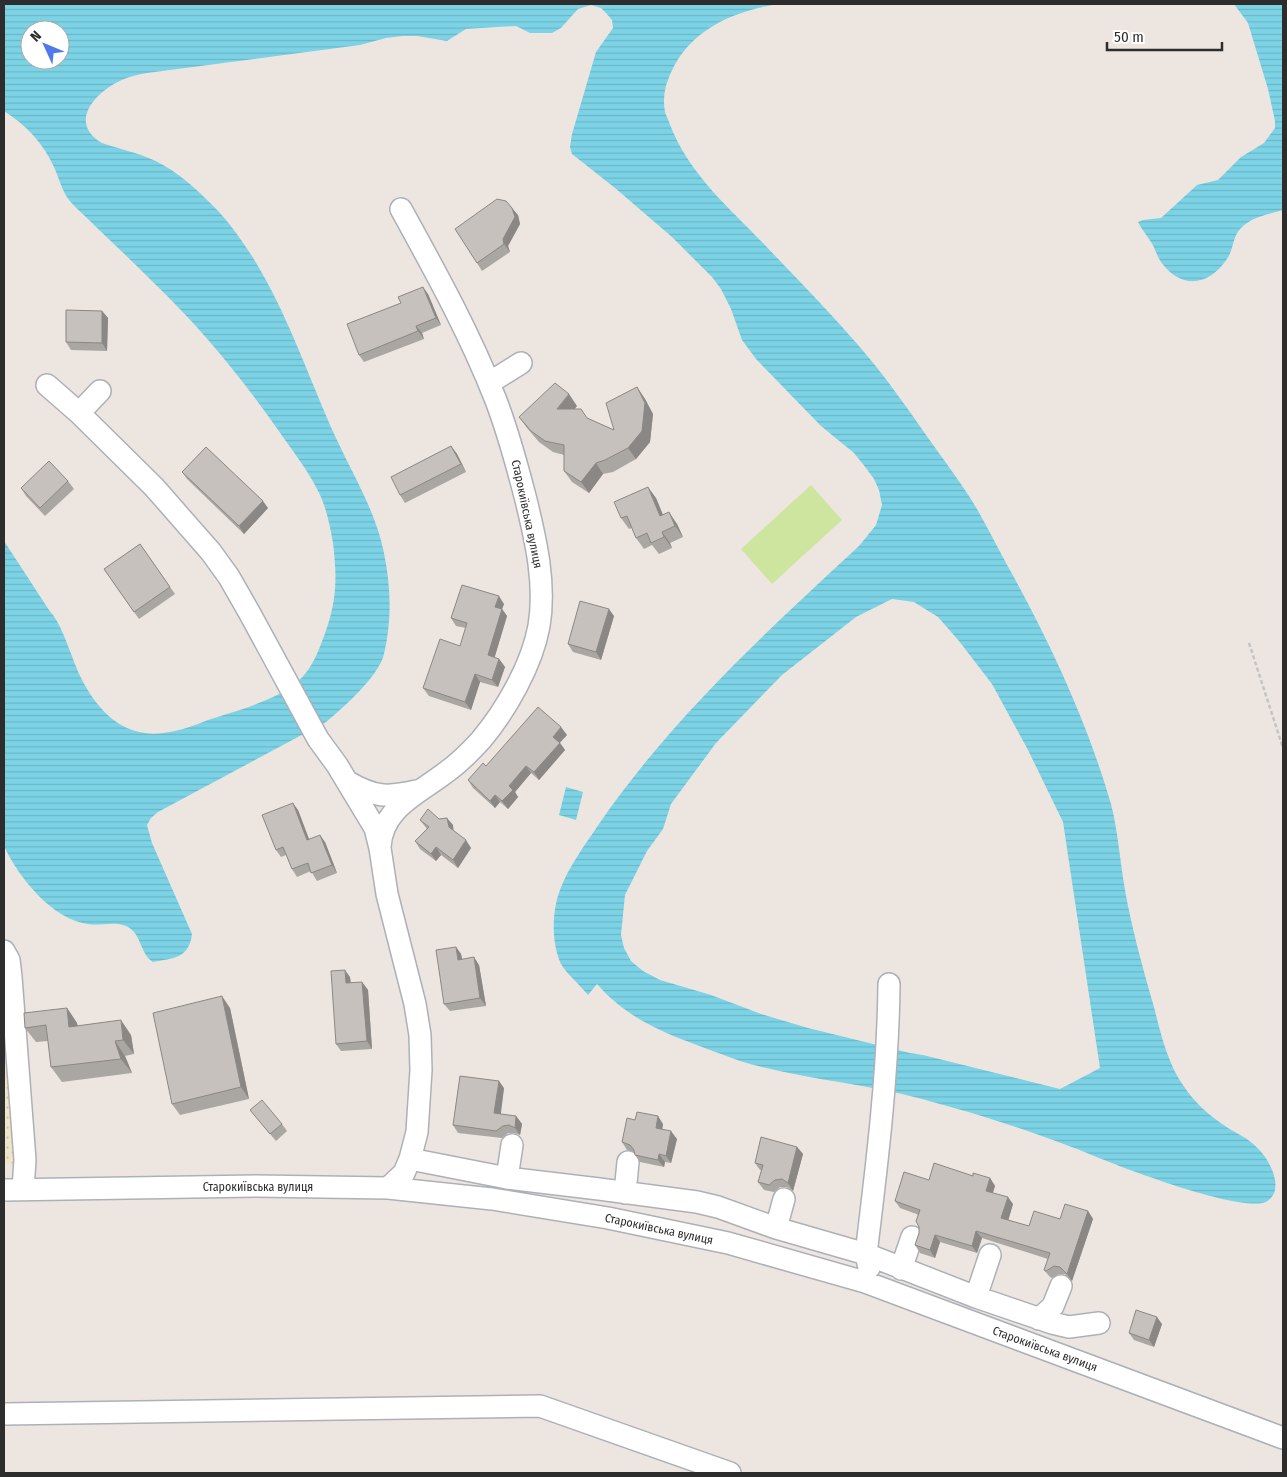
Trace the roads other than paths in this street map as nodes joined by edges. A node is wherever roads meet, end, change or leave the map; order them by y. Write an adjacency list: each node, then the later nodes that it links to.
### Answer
1 (402, 208): 3 (street, Старокиївська вулиця)
2 (521, 363): 3 (street)
3 (483, 373): 8 (street, Старокиївська вулиця)
4 (47, 385): 6 (street)
5 (100, 392): 6 (street)
6 (79, 413): 7 (street)
7 (342, 774): 8 (street); 9 (street)
8 (417, 791): 9 (street, Старокиївська вулиця)
9 (383, 874): 13 (street)
10 (4, 951): 17 (street)
11 (890, 984): 22 (street)
12 (512, 1145): 15 (street)
13 (410, 1159): 15 (street); 16 (street)
14 (628, 1162): 18 (street)
15 (507, 1178): 18 (street)
16 (388, 1188): 17 (street, Старокиївська вулиця); 25 (street, Старокиївська вулиця)
17 (14, 1190)
18 (625, 1193): 20 (street)
19 (784, 1199): 20 (street)
20 (776, 1228): 22 (street)
21 (912, 1237): 24 (street)
22 (866, 1254): 24 (street); 25 (street)
23 (990, 1255): 27 (street)
24 (901, 1269): 27 (street)
25 (865, 1282): 31 (street, Старокиївська вулиця)
26 (1061, 1286): 28 (street)
27 (976, 1297): 28 (street)
28 (1046, 1321): 29 (street)
29 (1099, 1323)
30 (4, 1414): 32 (street)
31 (1283, 1438)
32 (730, 1473)

